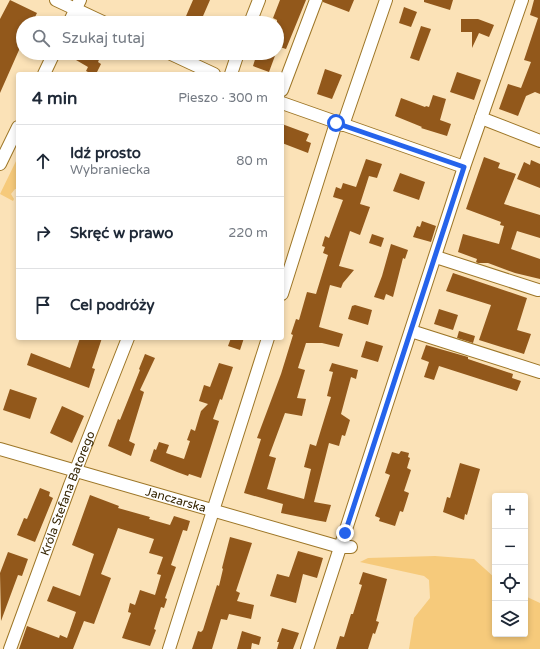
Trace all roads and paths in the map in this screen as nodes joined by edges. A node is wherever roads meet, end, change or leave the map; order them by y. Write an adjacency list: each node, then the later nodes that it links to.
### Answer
1 (56, 0): 6 (street)
2 (259, 0): 9 (street)
3 (316, 0): 16 (street)
4 (386, 0): 19 (street)
5 (522, 0): 18 (street)
6 (78, 4): 7 (street); 8 (street)
7 (72, 16)
8 (95, 16)
9 (253, 16)
10 (51, 60): 13 (street)
11 (184, 60): 14 (street)
12 (236, 60): 15 (street)
13 (45, 72)
14 (210, 72)
15 (232, 72)
16 (284, 85)
17 (284, 104): 19 (street)
18 (481, 118): 21 (street); 23 (street)
19 (340, 124): 23 (street); 25 (street)
20 (16, 131): 22 (street)
21 (540, 141)
22 (0, 164)
23 (464, 167): 24 (street)
24 (436, 257): 26 (street); 27 (street)
25 (284, 288)
26 (538, 290)
27 (411, 331): 30 (street); 34 (street)
28 (127, 340): 32 (street, Króla Stefana Batorego)
29 (267, 340): 33 (street)
30 (540, 372)
31 (0, 449): 32 (street, Janczarska)
32 (76, 471): 33 (street, Janczarska); 35 (street, Króla Stefana Batorego)
33 (214, 510): 34 (street, Janczarska); 36 (street)
34 (346, 547): 37 (street)
35 (10, 649)
36 (169, 649)
37 (307, 649)

